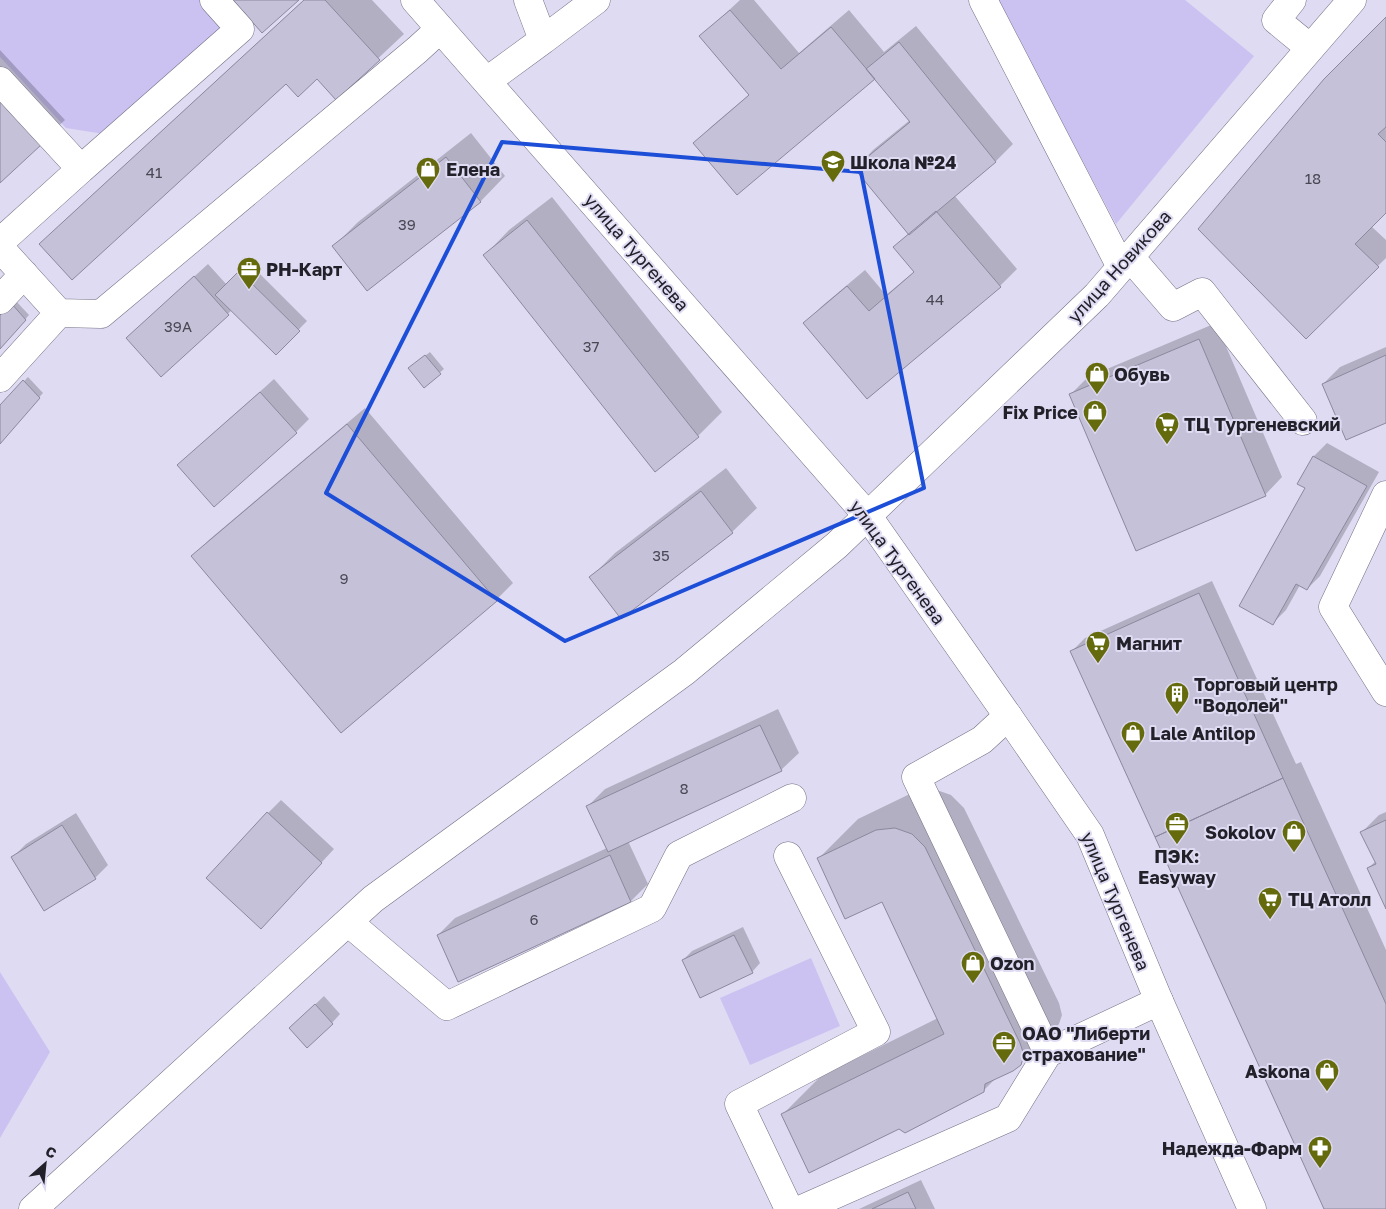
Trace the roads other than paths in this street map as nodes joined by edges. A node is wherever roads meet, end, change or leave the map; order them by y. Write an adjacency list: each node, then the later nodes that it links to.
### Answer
1 (214, 0): 13 (street)
2 (415, 0): 8 (street, улица Тургенева)
3 (528, 0): 9 (street)
4 (596, 0): 9 (street)
5 (983, 0): 16 (street)
6 (1292, 0): 10 (street)
7 (1352, 0): 10 (street, улица Новикова)
8 (440, 29): 12 (street, улица Тургенева); 19 (street)
9 (543, 40): 12 (street)
10 (1310, 48): 16 (street, улица Новикова)
11 (0, 81): 13 (street)
12 (487, 81): 23 (street, улица Тургенева)
13 (81, 169): 14 (street)
14 (0, 242)
15 (0, 248): 17 (street)
16 (1126, 262): 21 (street); 23 (street, улица Новикова)
17 (24, 274): 18 (street); 19 (street)
18 (0, 300)
19 (59, 313): 20 (street)
20 (0, 378)
21 (1303, 421)
22 (1386, 495): 24 (street)
23 (868, 515): 25 (street, улица Тургенева); 28 (street, улица Новикова)
24 (1386, 692)
25 (1008, 716): 29 (street, улица Тургенева); 30 (street)
26 (792, 798): 28 (street)
27 (788, 856): 32 (street)
28 (348, 922): 31 (street, улица Новикова)
29 (1159, 1001): 30 (street); 34 (street, улица Тургенева)
30 (1048, 1052): 33 (street)
31 (33, 1209)
32 (789, 1209)
33 (802, 1209)
34 (1252, 1209)

